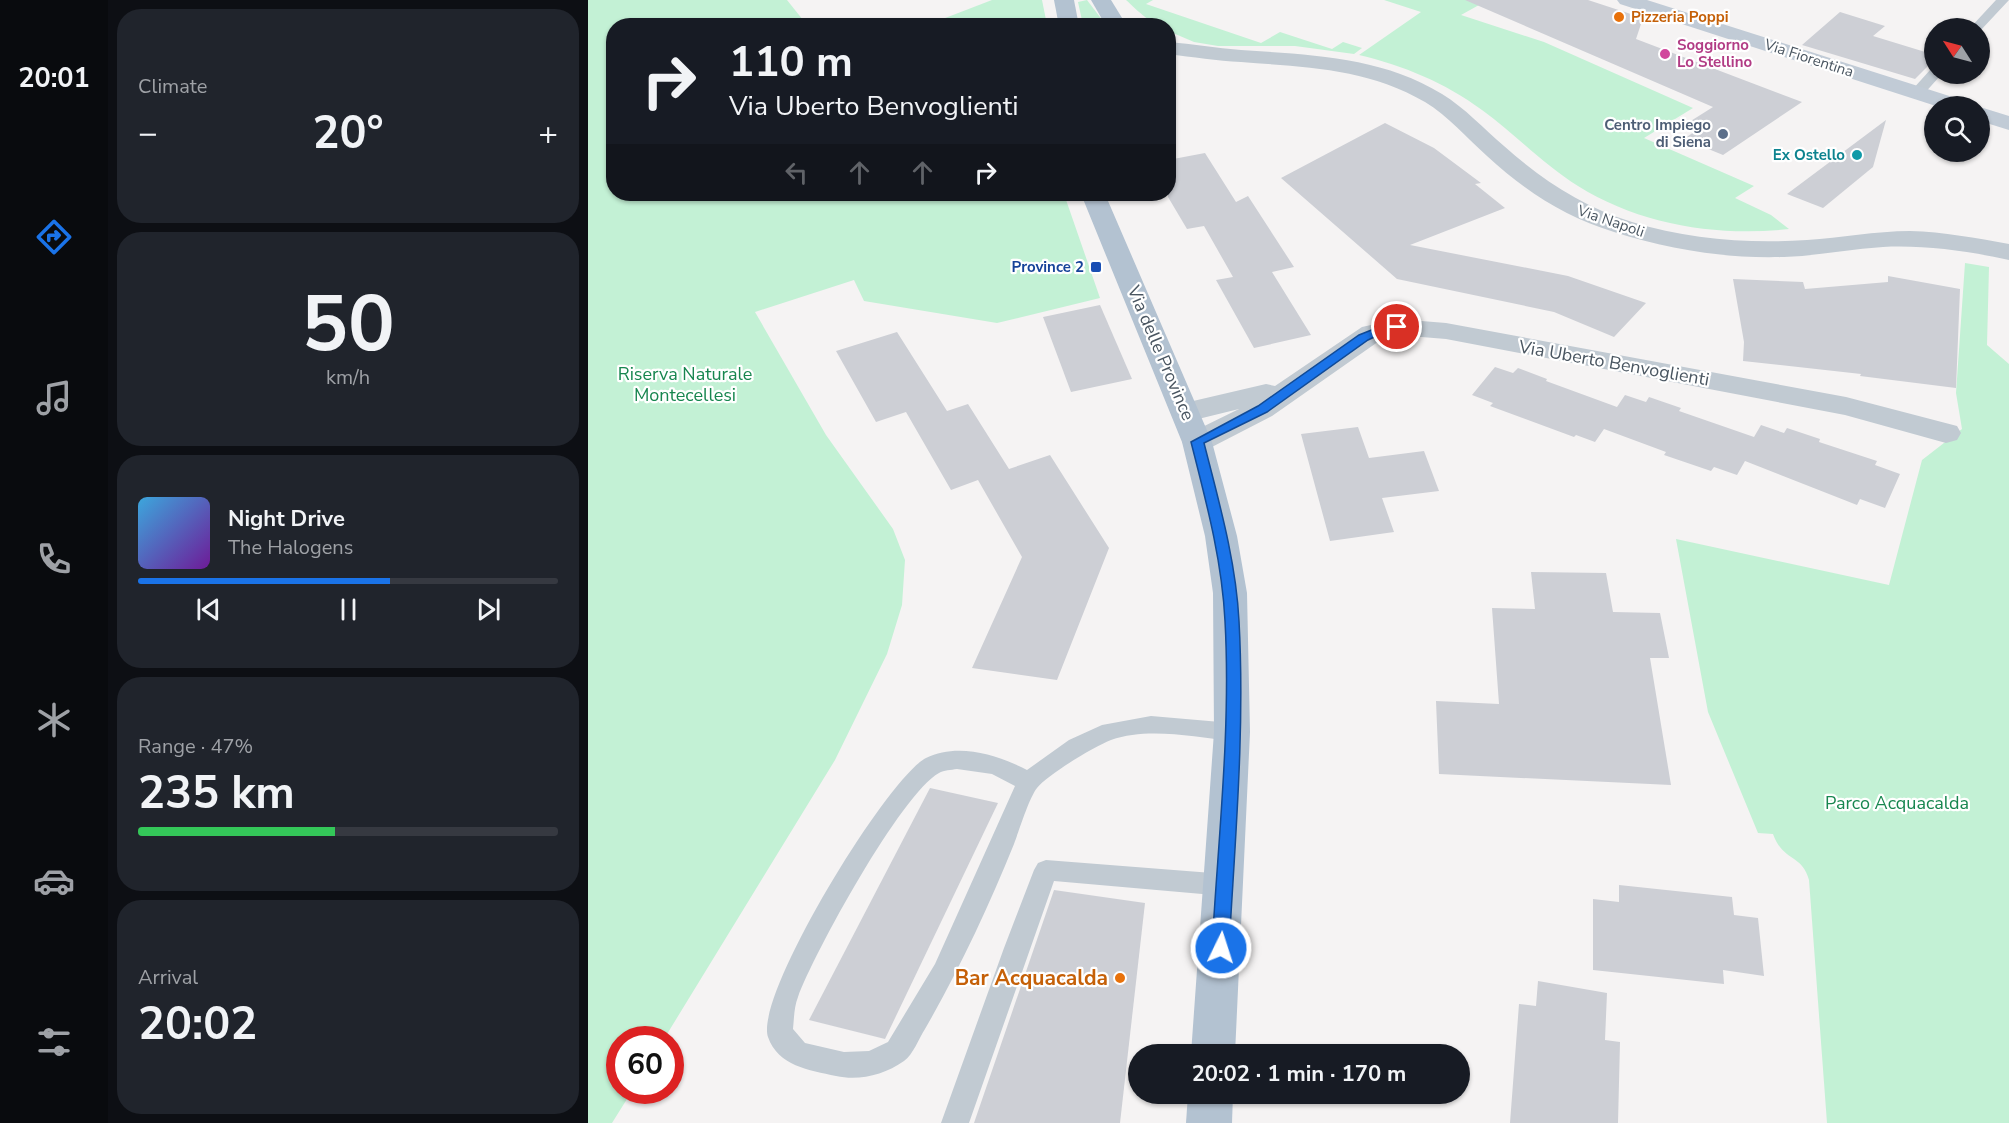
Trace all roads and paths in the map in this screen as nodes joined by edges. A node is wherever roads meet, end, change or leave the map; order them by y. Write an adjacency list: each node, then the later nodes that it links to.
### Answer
1 (1064, 0): 5 (main road)
2 (1101, 0): 6 (main road)
3 (1627, 0): 10 (main road, Via Fiorentina)
4 (2003, 0): 7 (lane)
5 (1067, 18)
6 (1112, 18)
7 (1986, 18)
8 (1176, 58): 15 (street, Via Napoli)
9 (1925, 84): 10 (lane)
10 (1917, 93): 11 (main road, Via Fiorentina)
11 (1926, 96)
12 (1990, 117): 13 (main road)
13 (2009, 123)
14 (1096, 201): 17 (main road, Via delle Province)
15 (2009, 252)
16 (1294, 386): 17 (street, Via Uberto Benvoglienti); 18 (street, Via Uberto Benvoglienti); 19 (street, Via Uberto Benvoglienti)
17 (1186, 412): 19 (main road, Via delle Province)
18 (1946, 433)
19 (1197, 442): 20 (main road, Via delle Province)
20 (1232, 732): 21 (lane); 22 (main road, Via delle Province)
21 (1028, 782): 21 (lane)
22 (1225, 885): 23 (main road, Via delle Province); 25 (lane)
23 (1215, 1044)
24 (1210, 1104): 26 (main road)
25 (955, 1123)
26 (1209, 1123)

